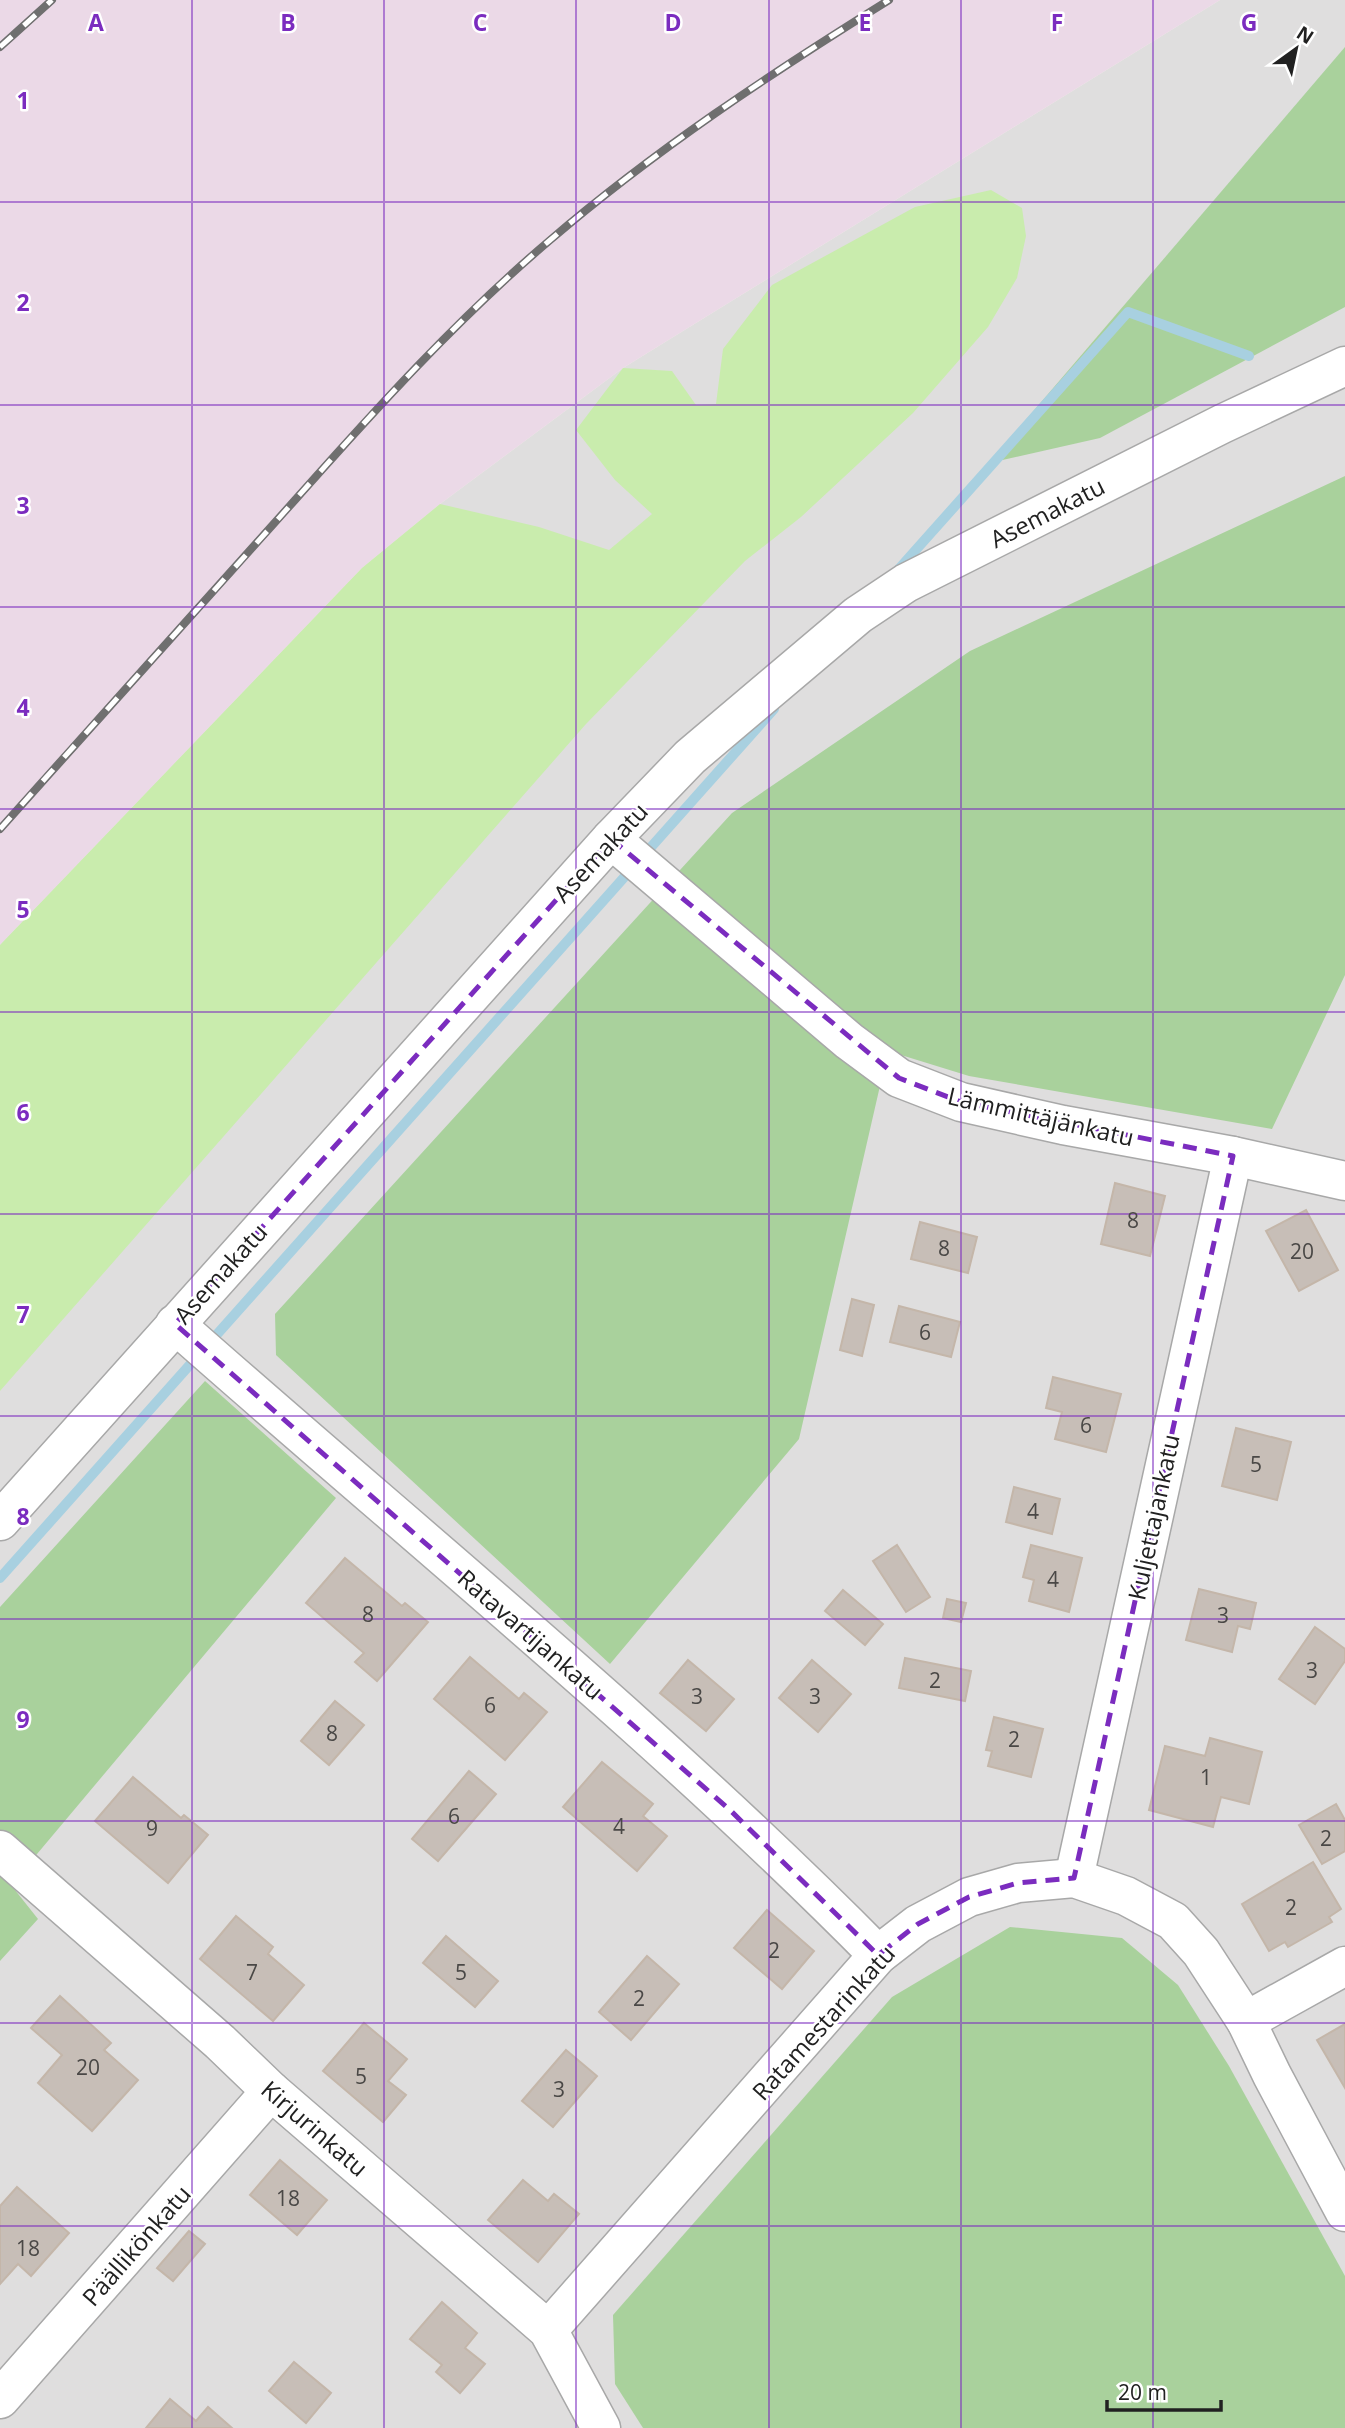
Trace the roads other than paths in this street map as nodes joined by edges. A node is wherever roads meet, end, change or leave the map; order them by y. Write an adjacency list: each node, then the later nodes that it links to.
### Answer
1 (1345, 366): 2 (street, Asemakatu)
2 (611, 839): 3 (street, Lämmittäjänkatu); 5 (street, Asemakatu)
3 (1233, 1156): 4 (street, Lämmittäjänkatu); 8 (street, Kuljettajankatu)
4 (1345, 1181)
5 (175, 1324): 6 (street, Asemakatu); 9 (street, Ratavartijankatu)
6 (0, 1521)
7 (0, 1850): 12 (street, Kirjurinkatu)
8 (1074, 1878): 9 (street, Ratamestarinkatu); 11 (street, Ratamestarinkatu)
9 (878, 1955): 14 (street, Ratamestarinkatu)
10 (1345, 1966): 11 (street)
11 (1246, 2021): 13 (street, Ratamestarinkatu)
12 (271, 2091): 14 (street, Kirjurinkatu); 15 (street, Päällikönkatu)
13 (1345, 2212)
14 (548, 2330): 16 (street, Kirjurinkatu)
15 (0, 2399)
16 (601, 2428)

